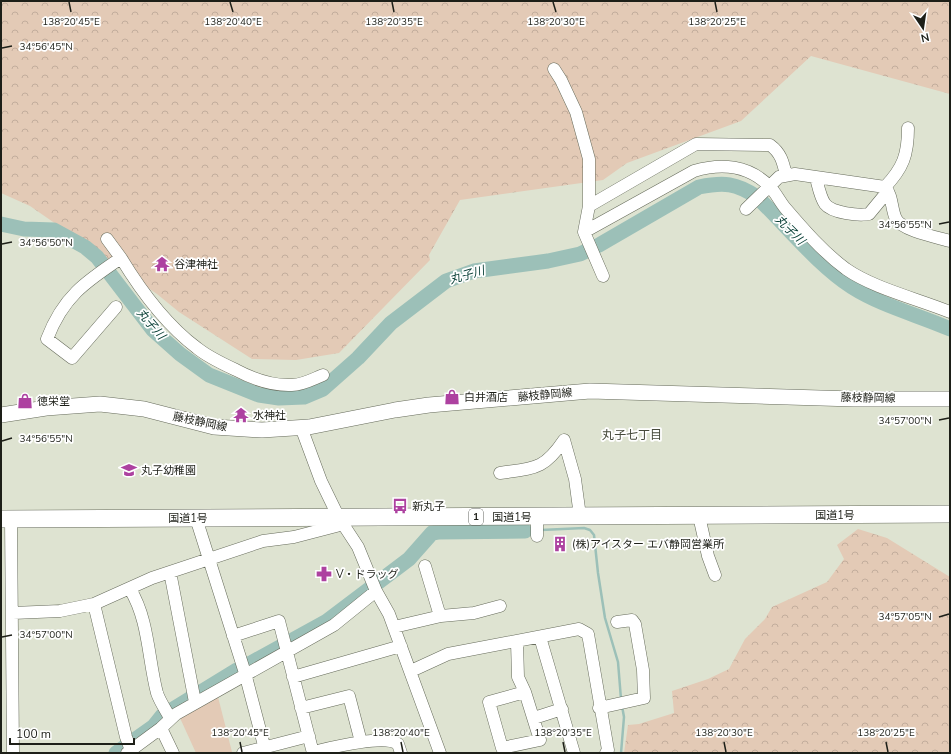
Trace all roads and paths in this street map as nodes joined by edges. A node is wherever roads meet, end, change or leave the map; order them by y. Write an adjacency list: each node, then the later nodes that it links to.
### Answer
1 (554, 69): 7 (street)
2 (908, 128): 6 (street)
3 (786, 175): 4 (street); 5 (street); 7 (street)
4 (816, 178): 6 (street); 6 (street)
5 (768, 188): 8 (street); 9 (street); 15 (street)
6 (886, 189): 11 (street)
7 (589, 206): 9 (street)
8 (748, 207)
9 (584, 233): 13 (street)
10 (107, 239): 12 (street)
11 (950, 241)
12 (120, 259): 14 (street); 16 (street)
13 (603, 276)
14 (116, 307)
15 (950, 312)
16 (323, 375)
17 (950, 399): 19 (main road, 藤枝静岡線)
18 (1, 415): 19 (main road, 藤枝静岡線)
19 (301, 428): 26 (street)
20 (500, 473): 22 (street)
21 (950, 514): 23 (highway, 国道1号 / 1)
22 (580, 516): 23 (highway, 国道1号 / 1); 26 (highway, 国道1号 / 1)
23 (699, 516): 30 (street)
24 (196, 518): 25 (highway, 国道1号 / 1); 26 (highway, 国道1号 / 1); 27 (street)
25 (6, 519): 35 (street)
26 (342, 521): 27 (street); 31 (street)
27 (209, 560): 29 (street); 39 (street)
28 (425, 566): 36 (street)
29 (170, 572): 32 (street); 48 (street)
30 (715, 575)
31 (375, 587): 38 (street); 42 (street)
32 (130, 589): 33 (street); 52 (street)
33 (94, 604): 35 (street); 57 (street)
34 (500, 606): 36 (street)
35 (12, 613): 59 (street)
36 (440, 616): 38 (street)
37 (617, 622): 50 (street)
38 (394, 627): 43 (street)
39 (233, 636): 42 (street); 45 (street)
40 (540, 637): 41 (street); 50 (street); 51 (street)
41 (517, 642): 44 (street); 47 (street)
42 (285, 646): 45 (street); 46 (street)
43 (401, 646): 44 (street); 46 (street)
44 (411, 671): 64 (street)
45 (245, 673): 48 (street); 58 (street)
46 (293, 678): 49 (street)
47 (525, 692): 53 (street); 53 (street)
48 (195, 702): 52 (street)
49 (301, 708): 55 (street); 56 (street)
50 (599, 708): 66 (street)
51 (562, 709): 53 (street); 65 (street)
52 (167, 713): 54 (street)
53 (534, 718)
54 (161, 728): 57 (street); 60 (street)
55 (309, 736): 58 (street); 62 (street)
56 (361, 742): 62 (street); 63 (street)
57 (129, 749)
58 (265, 750): 61 (street)
59 (13, 753)
60 (174, 753)
61 (243, 753)
62 (313, 753)
63 (401, 753)
64 (440, 753)
65 (574, 753)
66 (606, 753)

